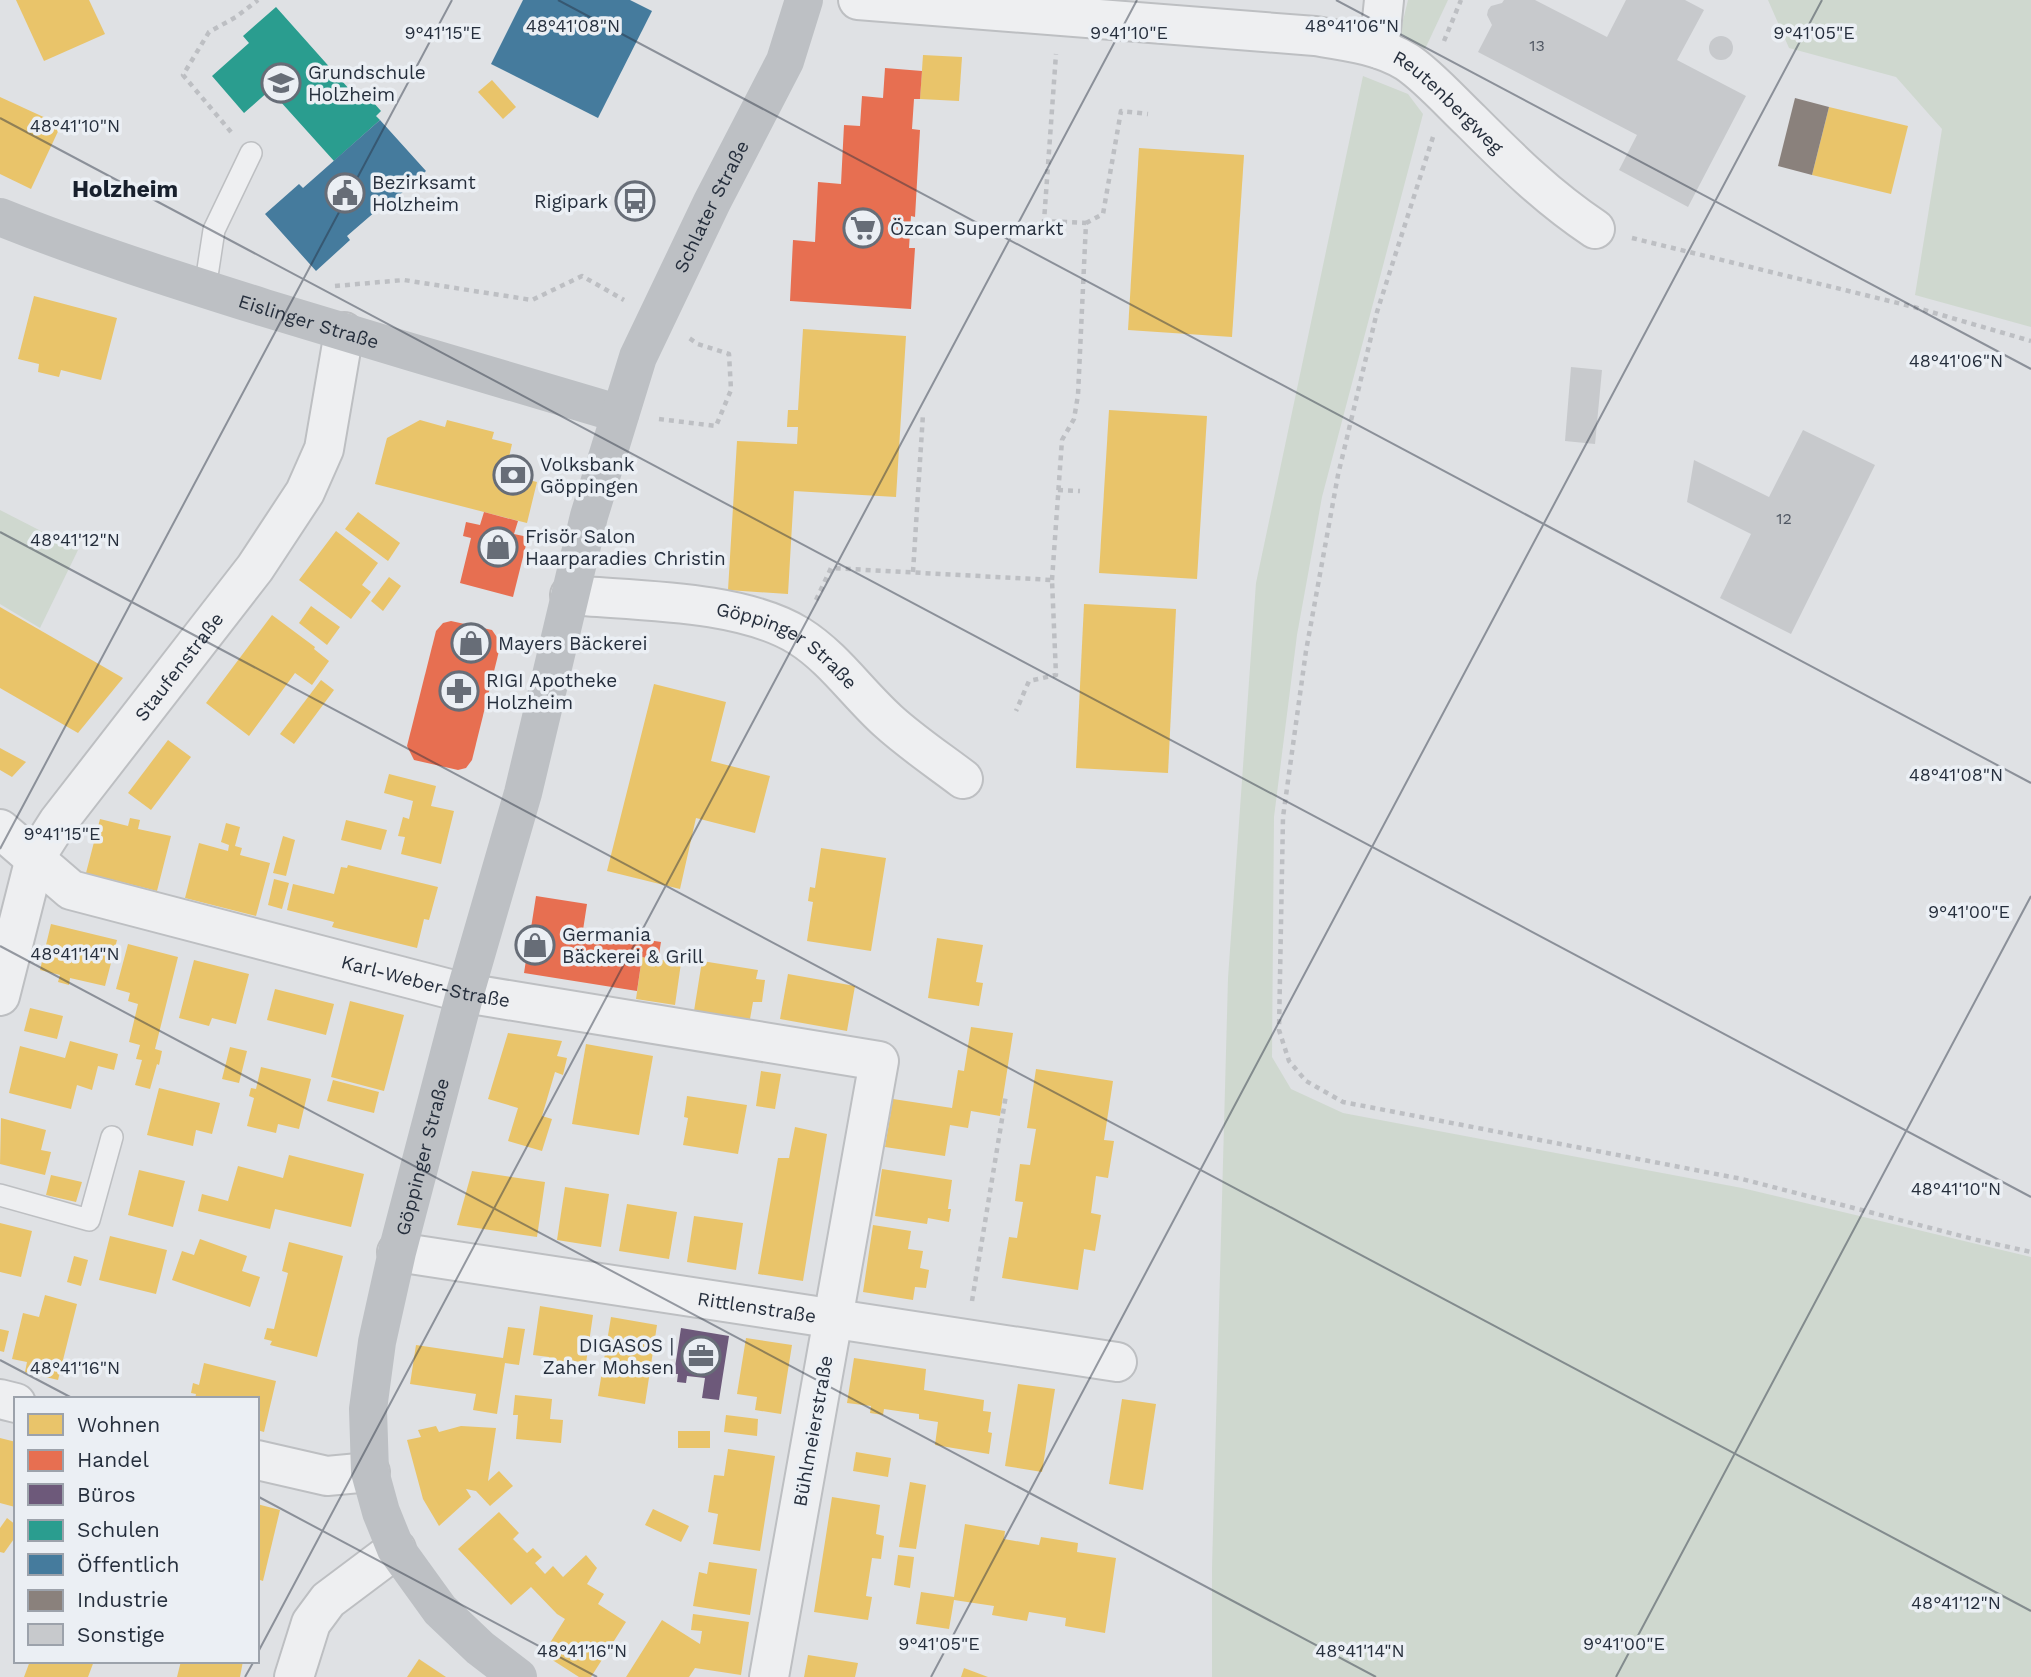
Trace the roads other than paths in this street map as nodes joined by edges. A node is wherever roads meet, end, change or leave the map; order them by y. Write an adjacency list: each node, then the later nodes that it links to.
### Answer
1 (804, 0): 10 (street, Schlater Straße)
2 (858, 0): 4 (street, Reutenbergweg)
3 (1384, 0): 4 (street)
4 (1379, 49): 7 (street, Reutenbergweg)
5 (251, 153): 8 (lane)
6 (0, 217): 8 (street, Eislinger Straße)
7 (1595, 229)
8 (205, 289): 9 (street, Eislinger Straße)
9 (344, 332): 10 (street, Eislinger Straße); 14 (street, Staufenstraße)
10 (620, 414): 11 (street, Göppinger Straße)
11 (570, 595): 12 (street, Göppinger Straße); 15 (street, Göppinger Straße)
12 (963, 779)
13 (0, 829): 14 (street, Karl-Weber-Straße)
14 (35, 858): 15 (street, Karl-Weber-Straße); 16 (street, Staufenstraße)
15 (465, 993): 17 (street, Karl-Weber-Straße); 20 (street, Göppinger Straße)
16 (0, 996)
17 (879, 1061): 21 (street, Bühlmeierstraße)
18 (112, 1137): 19 (lane)
19 (0, 1195)
20 (397, 1252): 21 (street, Rittlenstraße); 24 (street, Göppinger Straße)
21 (832, 1319): 22 (street, Rittlenstraße); 28 (street, Bühlmeierstraße)
22 (1117, 1362)
23 (259, 1460): 24 (street)
24 (370, 1472): 25 (street, Göppinger Straße)
25 (396, 1549): 26 (street); 27 (street, Göppinger Straße)
26 (294, 1677)
27 (518, 1677)
28 (769, 1677)

